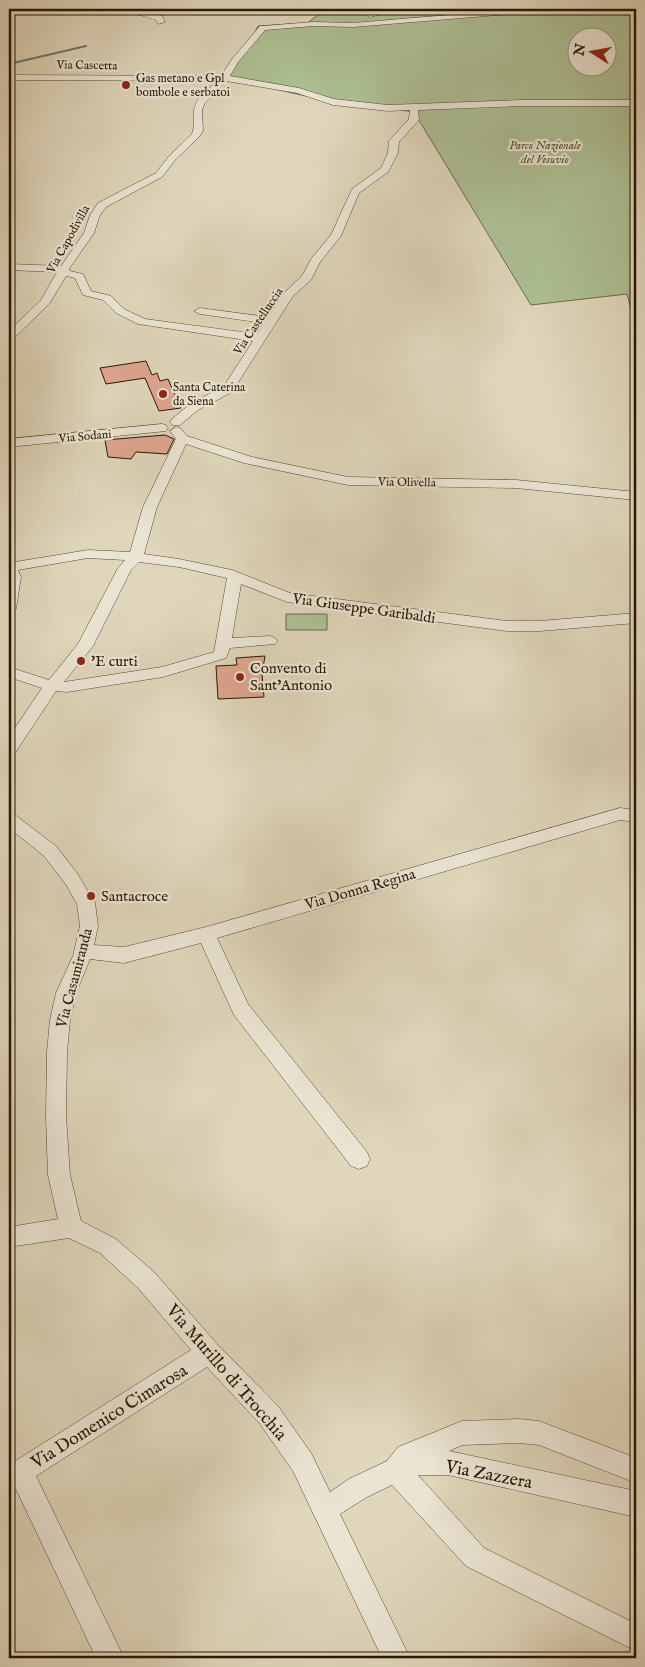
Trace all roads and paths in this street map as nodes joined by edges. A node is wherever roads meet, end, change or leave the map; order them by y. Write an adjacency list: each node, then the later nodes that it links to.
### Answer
1 (124, 9): 4 (street)
2 (397, 9): 5 (street)
3 (546, 9): 5 (street)
4 (161, 22)
5 (328, 24): 7 (street, Via Capodivilla)
6 (9, 77): 7 (street, Via Cascetta)
7 (224, 79): 9 (street, Via Cascetta); 11 (street, Via Capodivilla)
8 (636, 103): 9 (street, Via Cascetta)
9 (414, 108): 13 (street, Via Castelluccia)
10 (9, 267): 11 (street)
11 (64, 269): 14 (street, Via Capodivilla); 15 (street)
12 (200, 310): 13 (street)
13 (271, 321): 15 (street, Via Castelluccia)
14 (9, 337)
15 (259, 338): 16 (street, Via Castelluccia)
16 (178, 431): 17 (street, Via Sodani); 18 (street, Via Olivella); 19 (street)
17 (9, 443)
18 (636, 496)
19 (136, 557): 20 (street, Via Giuseppe Garibaldi); 21 (street, Via Giuseppe Garibaldi); 27 (street)
20 (9, 567): 22 (street)
21 (236, 576): 23 (street, Via Giuseppe Garibaldi); 25 (street)
22 (9, 609)
23 (636, 618)
24 (270, 641): 25 (street)
25 (223, 643): 27 (street)
26 (9, 672): 27 (street)
27 (52, 686): 28 (street)
28 (9, 749)
29 (636, 816): 31 (street, Via Donna Regina)
30 (9, 819): 32 (street, Via Casamiranda)
31 (206, 934): 32 (street, Via Donna Regina); 33 (street)
32 (83, 951): 34 (street, Via Casamiranda)
33 (359, 1159)
34 (71, 1227): 35 (street); 36 (street, Via Murillo di Trocchia)
35 (9, 1237)
36 (209, 1352): 39 (street, Via Domenico Cimarosa); 41 (street, Via Murillo di Trocchia)
37 (399, 1467): 38 (street); 40 (street, Via Zazzera); 41 (street, Via Zazzera); 42 (street)
38 (636, 1470)
39 (15, 1476): 43 (street)
40 (636, 1504)
41 (324, 1510): 44 (street, Via Murillo di Trocchia)
42 (636, 1638)
43 (110, 1658)
44 (396, 1658)

